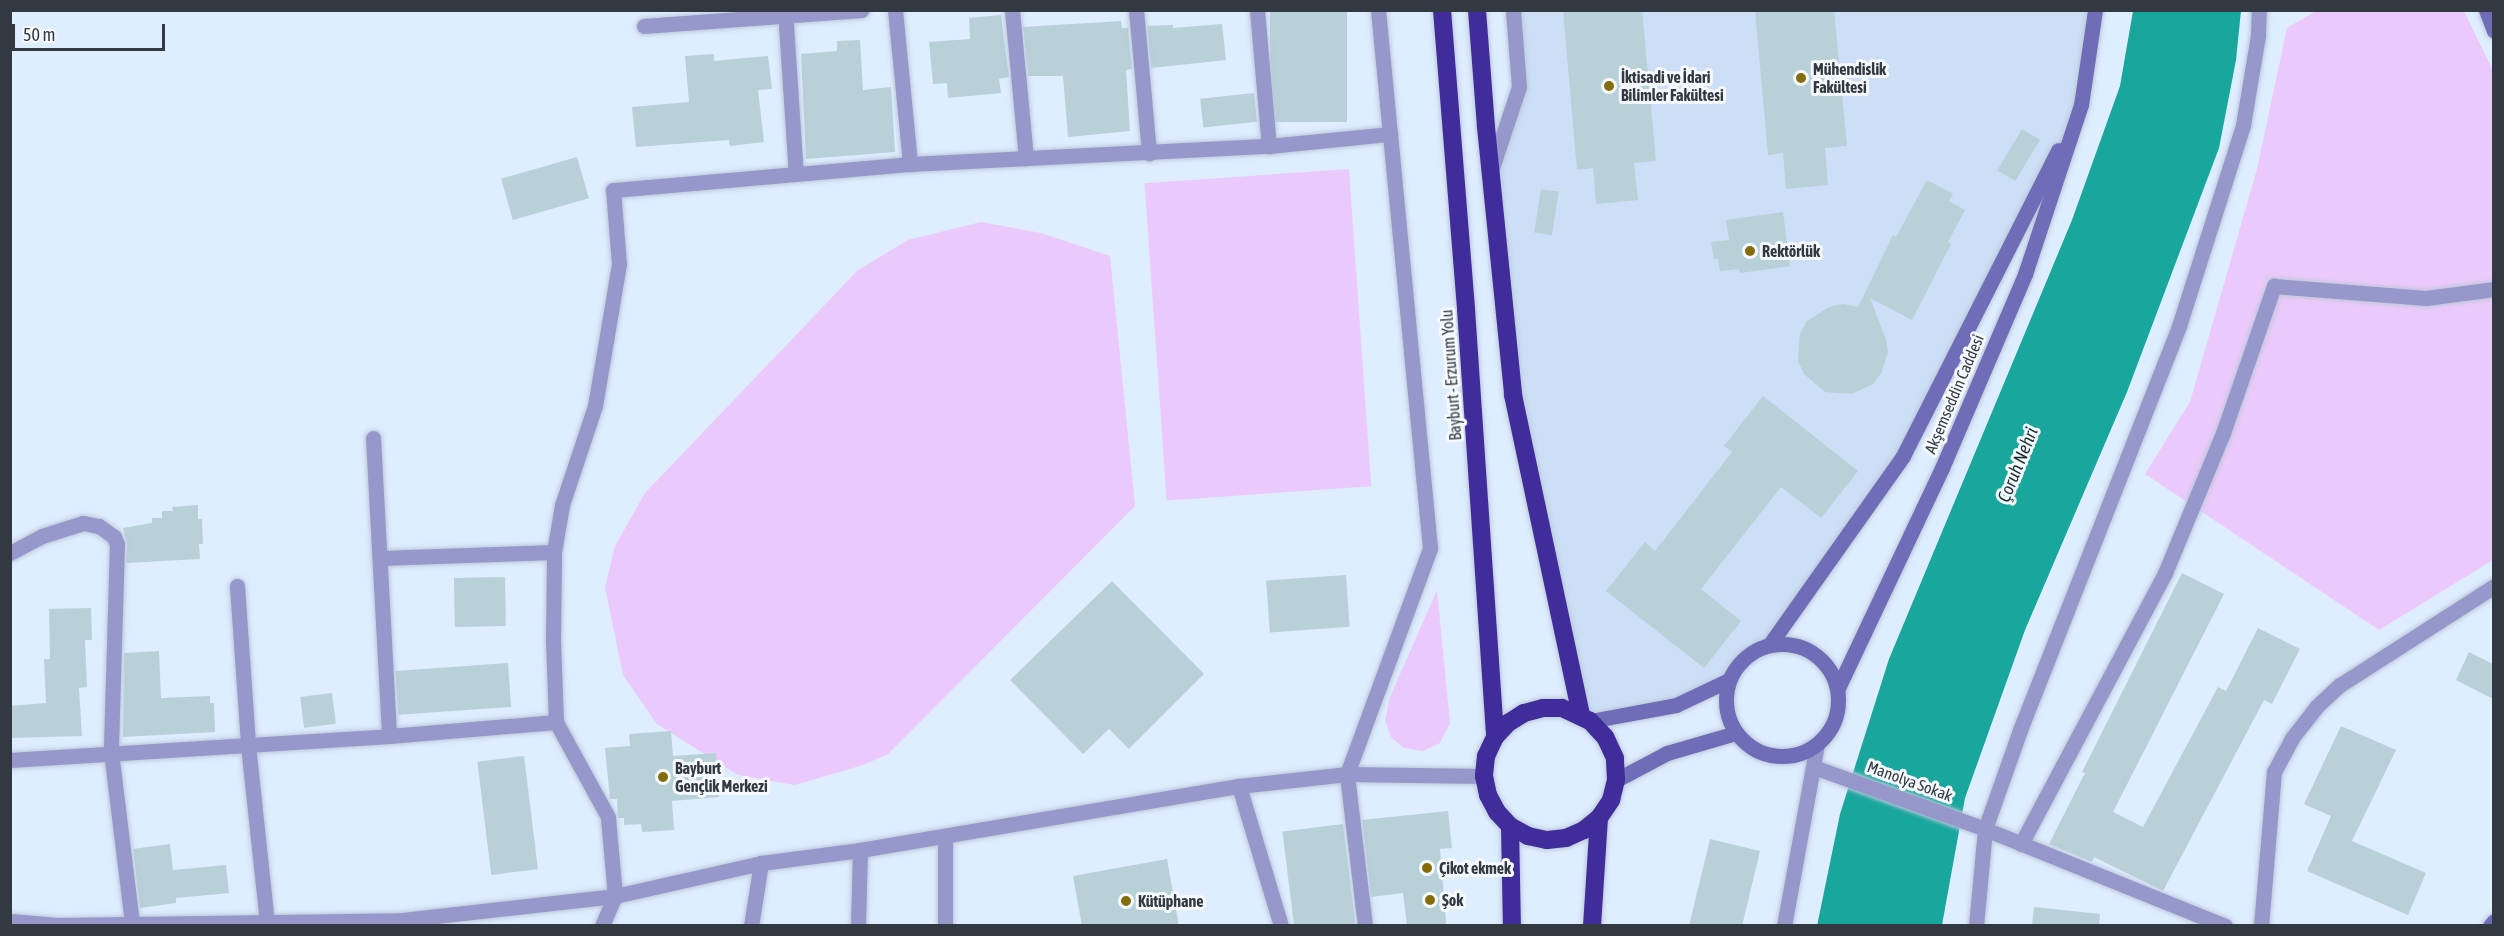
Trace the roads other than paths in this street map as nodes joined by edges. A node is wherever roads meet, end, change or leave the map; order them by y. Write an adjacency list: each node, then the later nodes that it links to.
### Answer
1 (861, 10): 13 (street)
2 (895, 10): 21 (street)
3 (1012, 10): 20 (street)
4 (1136, 10): 19 (street)
5 (1257, 10): 18 (street)
6 (1377, 10): 17 (street)
7 (1442, 10): 38 (highway, Bayburt - Erzurum Yolu)
8 (1477, 10): 22 (highway, Bayburt - Erzurum Yolu)
9 (1513, 10): 22 (street)
10 (2095, 10): 16 (street, Akşemseddin Caddesi)
11 (2259, 10): 50 (street)
12 (2486, 10): 15 (street)
13 (785, 13): 14 (street); 23 (street)
14 (644, 26)
15 (2493, 31)
16 (2081, 105): 31 (street, Akşemseddin Caddesi); 33 (street, Akşemseddin Caddesi)
17 (1390, 134): 18 (street); 44 (street)
18 (1269, 146): 19 (street)
19 (1149, 153): 20 (street)
20 (1026, 158): 21 (street)
21 (910, 164): 23 (street)
22 (1491, 171): 34 (highway, Bayburt - Erzurum Yolu)
23 (796, 174): 26 (street)
24 (2493, 289): 52 (street)
25 (373, 438): 28 (street)
26 (554, 552): 28 (street); 35 (street)
27 (10, 553): 41 (street)
28 (380, 558): 37 (street)
29 (237, 586): 39 (street)
30 (2493, 586): 71 (street)
31 (1770, 644): 32 (street, Akşemseddin Caddesi); 33 (street)
32 (1729, 680): 34 (street, Akşemseddin Caddesi); 36 (street)
33 (1838, 688): 40 (street, Akşemseddin Caddesi)
34 (1585, 718): 38 (highway, Bayburt - Erzurum Yolu); 46 (highway, Bayburt - Erzurum Yolu)
35 (556, 722): 37 (street); 55 (street)
36 (1736, 733): 40 (street); 46 (street)
37 (389, 736): 39 (street)
38 (1495, 737): 45 (highway, Bayburt - Erzurum Yolu)
39 (248, 745): 41 (street); 58 (street)
40 (1817, 745): 43 (street)
41 (111, 752): 42 (street); 59 (street)
42 (10, 760)
43 (1814, 767): 50 (street, Manolya Sokak); 68 (street)
44 (1347, 774): 45 (street); 47 (street); 65 (street)
45 (1484, 776): 49 (highway, Bayburt - Erzurum Yolu)
46 (1616, 780): 48 (highway, Bayburt - Erzurum Yolu)
47 (1239, 786): 51 (street); 64 (street)
48 (1599, 818): 49 (highway, Bayburt - Erzurum Yolu); 67 (highway)
49 (1510, 826): 66 (highway)
50 (1986, 830): 52 (street, Manolya Sokak); 69 (street)
51 (945, 837): 53 (street); 63 (street)
52 (2021, 844): 70 (street, Manolya Sokak)
53 (860, 850): 54 (street); 62 (street)
54 (762, 863): 55 (street); 61 (street)
55 (615, 896): 58 (street); 60 (street)
56 (10, 921): 59 (street)
57 (2493, 921): 72 (street)
58 (267, 922): 59 (street)
59 (132, 924)
60 (602, 926)
61 (751, 926)
62 (858, 926)
63 (945, 926)
64 (1281, 926)
65 (1365, 926)
66 (1512, 926)
67 (1592, 926)
68 (1784, 926)
69 (1976, 926)
70 (2225, 926)
71 (2260, 926)
72 (2490, 926)

